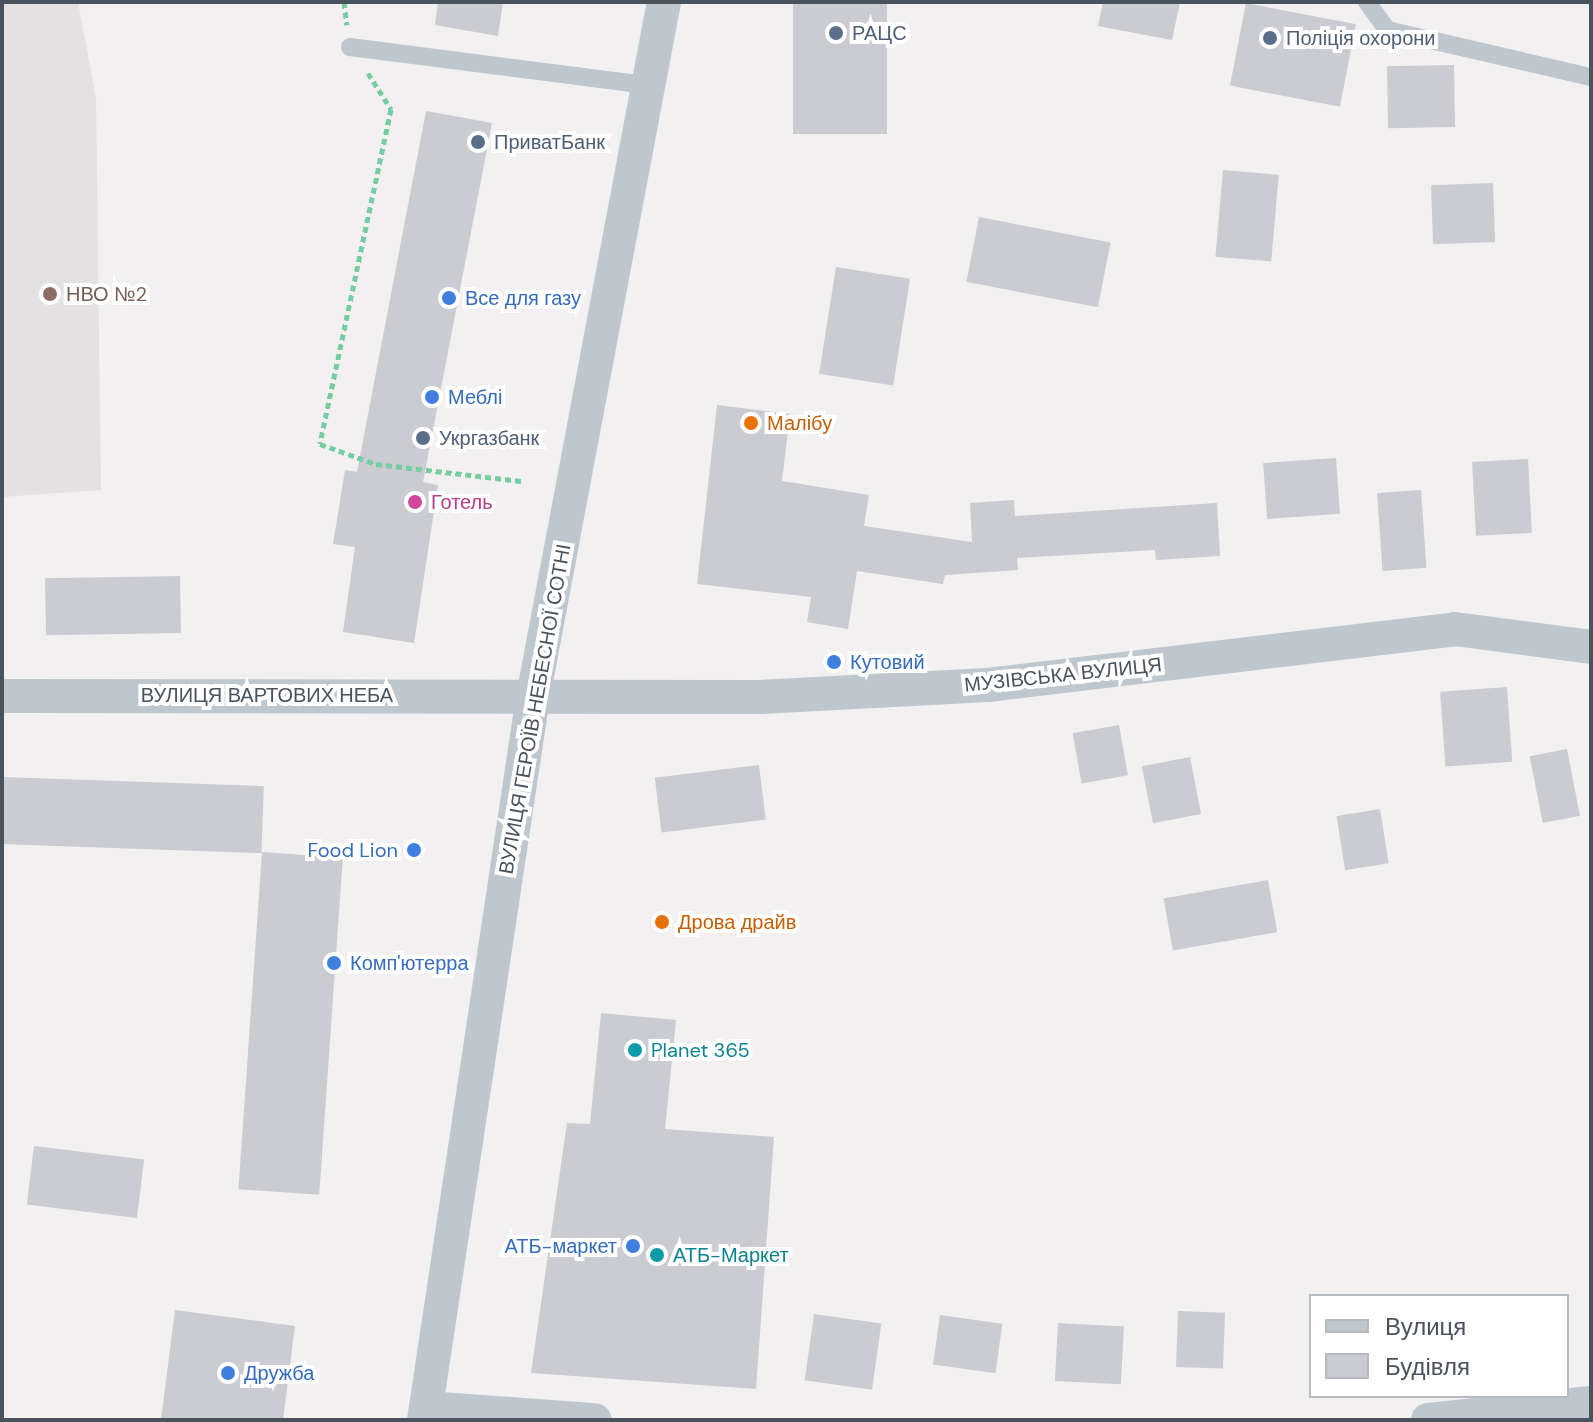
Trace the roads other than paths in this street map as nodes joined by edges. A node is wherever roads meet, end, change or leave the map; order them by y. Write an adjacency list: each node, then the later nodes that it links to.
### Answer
1 (664, 2): 5 (street, ВУЛИЦЯ ГЕРОЇВ НЕБЕСНОЇ СОТНІ)
2 (1367, 2): 4 (lane)
3 (350, 47): 5 (lane)
4 (1591, 77)
5 (648, 85): 8 (street, ВУЛИЦЯ ГЕРОЇВ НЕБЕСНОЇ СОТНІ)
6 (1591, 647): 8 (street, МУЗІВСЬКА ВУЛИЦЯ)
7 (2, 696): 8 (street, ВУЛИЦЯ ВАРТОВИХ НЕБА)
8 (533, 697): 10 (street, ВУЛИЦЯ ГЕРОЇВ НЕБЕСНОЇ СОТНІ)
9 (1591, 1403): 12 (street)
10 (425, 1414): 11 (street)
11 (595, 1420)
12 (1428, 1420)

